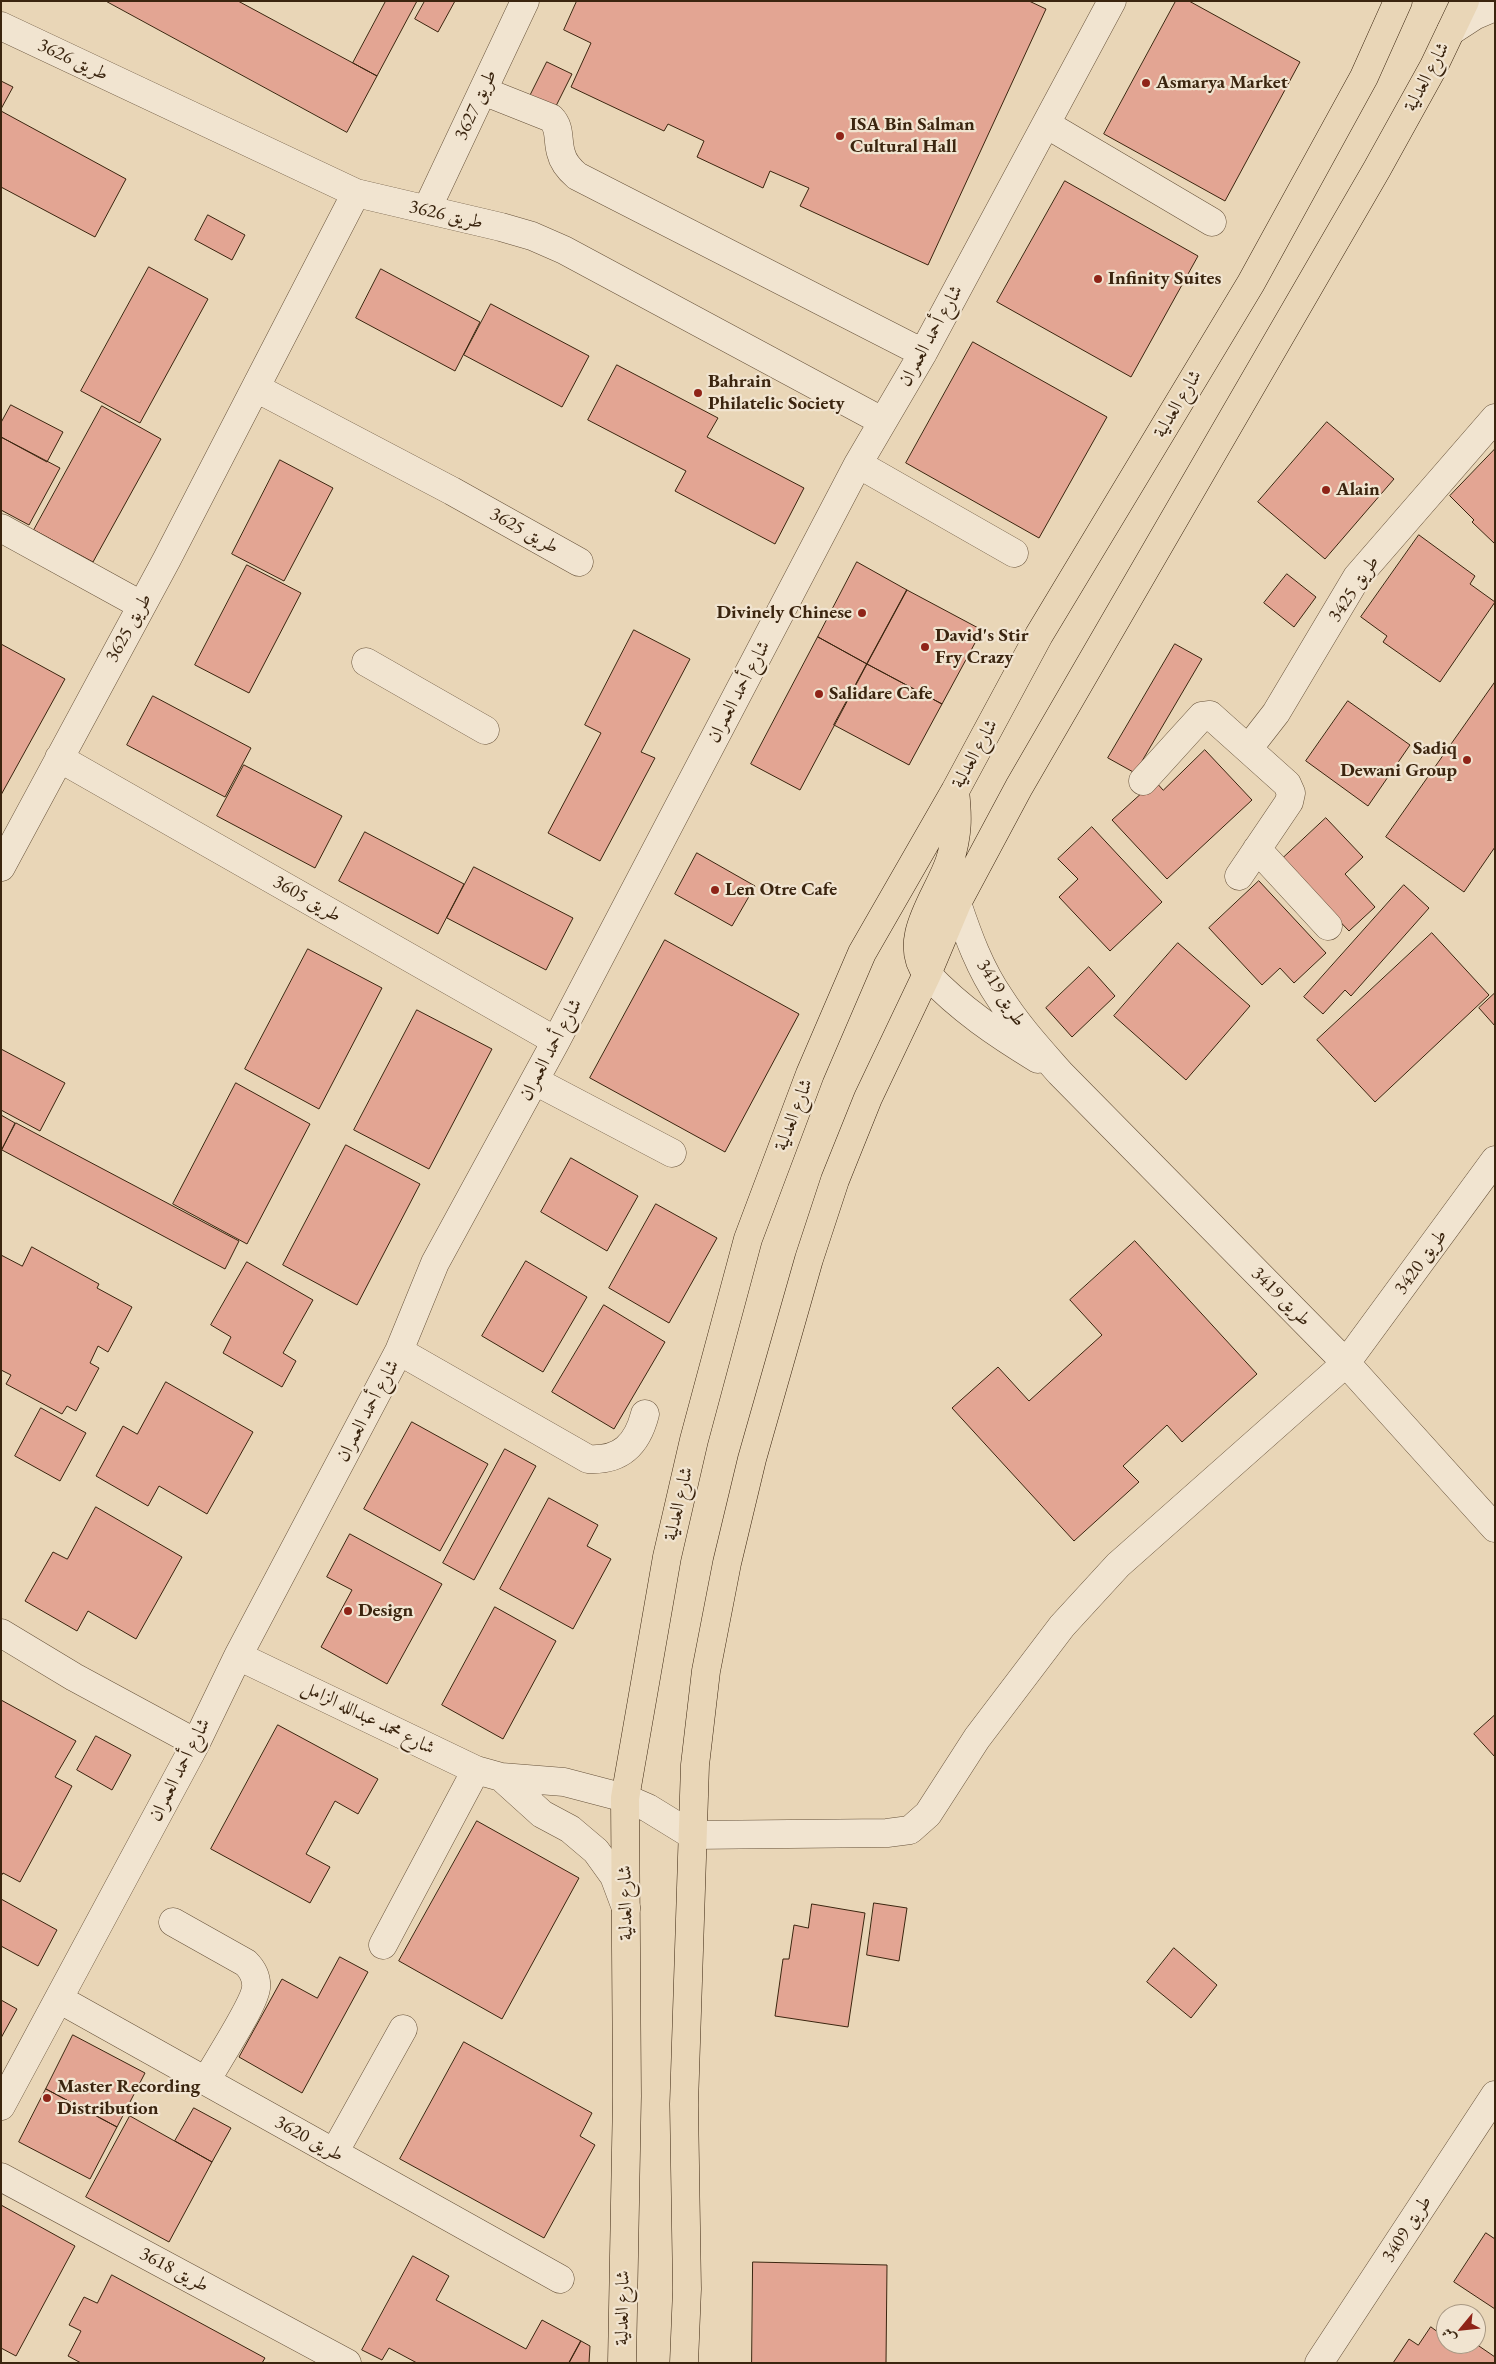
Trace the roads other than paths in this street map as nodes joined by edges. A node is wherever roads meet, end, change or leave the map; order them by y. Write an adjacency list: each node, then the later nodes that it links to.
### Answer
1 (525, 1): 8 (street, طريق 3627)
2 (1112, 1): 9 (street, شارع أحمد العمران)
3 (1398, 1): 27 (main road, شارع العدلية)
4 (1465, 1): 7 (main road, شارع العدلية)
5 (1495, 7): 7 (street)
6 (1, 26): 10 (street, طريق 3626)
7 (1451, 31): 31 (main road, شارع العدلية)
8 (483, 91): 11 (street, طريق 3627); 13 (street)
9 (1046, 124): 12 (street); 13 (street, شارع أحمد العمران)
10 (356, 193): 11 (street, طريق 3626); 14 (street, طريق 3625)
11 (427, 209): 16 (street, طريق 3626)
12 (1212, 222)
13 (923, 352): 16 (street, شارع أحمد العمران)
14 (256, 388): 20 (street, طريق 3625); 21 (street, طريق 3625)
15 (1495, 418): 24 (street, طريق 3425)
16 (882, 421): 17 (street, شارع أحمد العمران)
17 (858, 464): 19 (street); 34 (street, شارع أحمد العمران)
18 (1, 528): 21 (street)
19 (1014, 553)
20 (579, 562)
21 (141, 605): 25 (street, طريق 3625)
22 (366, 662): 23 (street)
23 (485, 730)
24 (1248, 749): 26 (street); 28 (street)
25 (59, 758): 29 (street, طريق 3625); 34 (street, طريق 3605)
26 (1143, 781)
27 (955, 791): 33 (main road); 47 (main road, شارع العدلية)
28 (1257, 849): 30 (street); 32 (street)
29 (1, 867)
30 (1239, 876)
31 (957, 903): 33 (main road, شارع العدلية); 35 (street, طريق 3419)
32 (1328, 926)
33 (927, 974): 35 (street, طريق 3419); 48 (main road, شارع العدلية)
34 (556, 1041): 36 (street, شارع أحمد العمران)
35 (1060, 1073): 40 (street, طريق 3419)
36 (535, 1081): 37 (street); 39 (street, شارع أحمد العمران)
37 (672, 1153)
38 (1495, 1160): 40 (street, طريق 3420)
39 (399, 1352): 41 (street); 44 (street, شارع أحمد العمران)
40 (1346, 1363): 42 (street, طريق 3419); 48 (street, طريق 3420)
41 (645, 1414)
42 (1495, 1528)
43 (1, 1633): 45 (street)
44 (238, 1656): 45 (street, شارع أحمد العمران); 46 (street, شارع محمد عبدالله الزامل)
45 (196, 1743): 52 (street, شارع أحمد العمران)
46 (488, 1774): 47 (street, شارع محمد عبدالله الزامل); 49 (street, شارع محمد عبدالله الزامل); 51 (street)
47 (625, 1798): 48 (street, شارع محمد عبدالله الزامل); 49 (main road, شارع العدلية)
48 (692, 1835): 63 (main road, شارع العدلية)
49 (626, 1908): 62 (main road, شارع العدلية)
50 (173, 1922): 54 (street)
51 (383, 1945)
52 (59, 1999): 54 (street, طريق 3620); 56 (street, شارع أحمد العمران)
53 (403, 2029): 57 (street)
54 (206, 2081): 57 (street, طريق 3620)
55 (1495, 2095): 60 (street, طريق 3409)
56 (1, 2106)
57 (334, 2153): 59 (street, طريق 3620)
58 (1, 2177): 61 (street, طريق 3618)
59 (560, 2279)
60 (1327, 2360)
61 (347, 2363)
62 (622, 2363)
63 (684, 2363)

